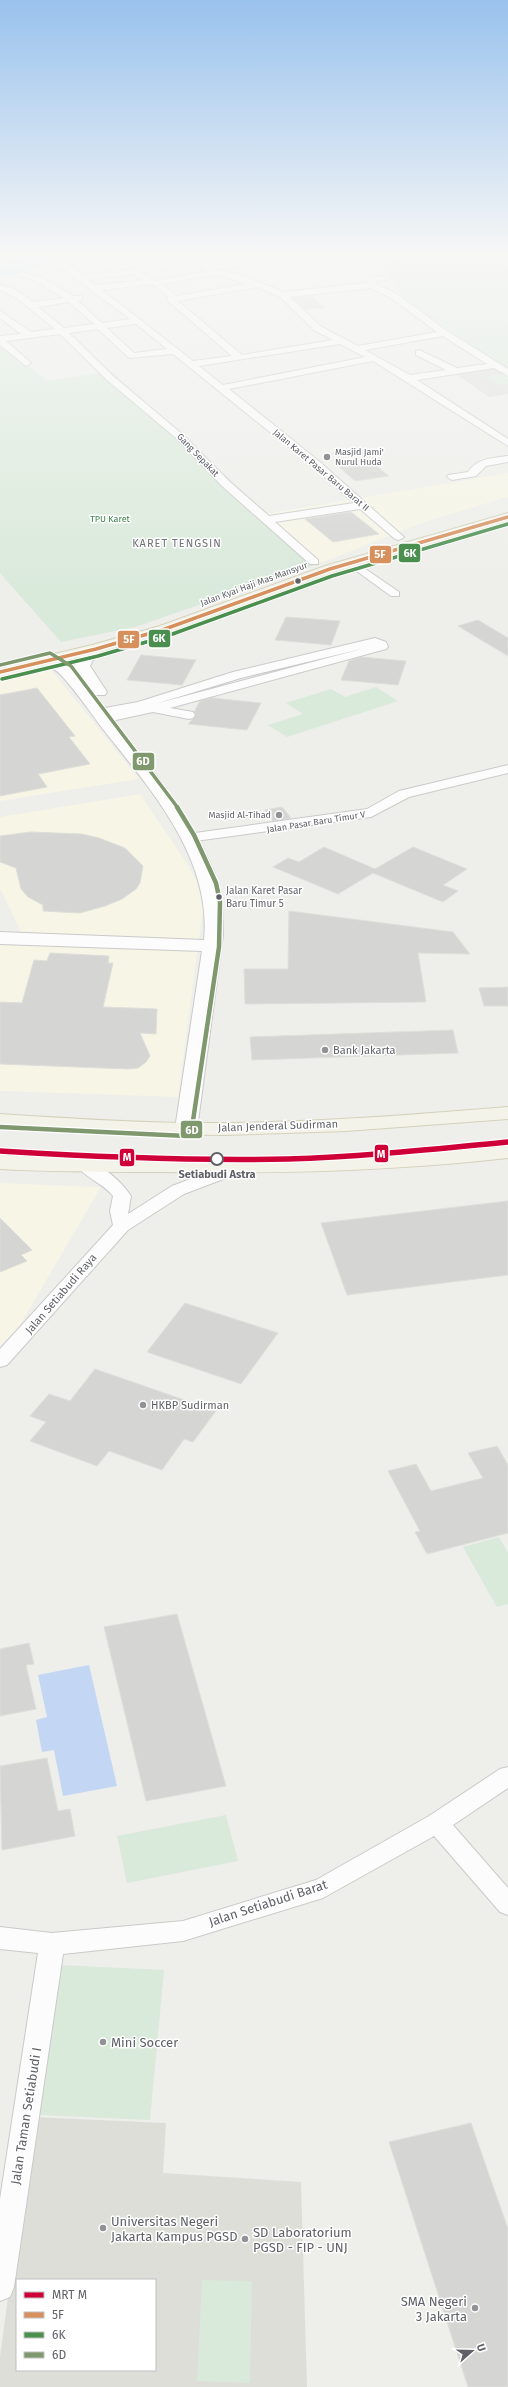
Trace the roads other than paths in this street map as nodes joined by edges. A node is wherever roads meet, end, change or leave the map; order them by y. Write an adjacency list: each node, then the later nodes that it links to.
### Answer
1 (98, 366): 20 (street, Gang Sepakat)
2 (193, 366): 11 (street, Jalan Karet Pasar Baru Barat II)
3 (332, 366): 11 (street)
4 (389, 366): 10 (street)
5 (446, 366): 8 (street)
6 (487, 366): 8 (street)
7 (498, 366): 9 (street)
8 (456, 371): 10 (street)
9 (508, 373)
10 (409, 378): 13 (street)
11 (221, 388): 17 (street, Jalan Karet Pasar Baru Barat II)
12 (504, 427): 13 (street)
13 (485, 428): 14 (street)
14 (508, 443)
15 (508, 459): 16 (street)
16 (452, 478)
17 (363, 505): 20 (street); 21 (street, Jalan Karet Pasar Baru Barat II)
18 (508, 508): 21 (main road, Jalan Kyai Haji Mas Mansyur)
19 (508, 517): 23 (main road, Jalan Kyai Haji Mas Mansyur)
20 (266, 520): 22 (street, Gang Sepakat)
21 (399, 536): 22 (main road, Jalan Kyai Haji Mas Mansyur)
22 (314, 562): 26 (main road, Jalan Kyai Haji Mas Mansyur)
23 (351, 562): 24 (street); 25 (main road, Jalan Kyai Haji Mas Mansyur)
24 (394, 594)
25 (96, 649): 27 (main road, Jalan Kyai Haji Mas Mansyur); 34 (street)
26 (4, 660)
27 (50, 660): 28 (main road, Jalan Kyai Haji Mas Mansyur); 34 (street)
28 (0, 672)
29 (237, 675): 30 (street); 30 (street); 31 (street)
30 (251, 684): 31 (street)
31 (210, 689): 32 (street); 33 (street)
32 (140, 705): 33 (street); 34 (street)
33 (153, 709): 34 (street); 35 (street)
34 (108, 715): 37 (street)
35 (189, 715)
36 (508, 769): 37 (street, Jalan Pasar Baru Timur V)
37 (188, 838): 39 (street)
38 (0, 938): 39 (street)
39 (212, 946): 42 (street)
40 (508, 1113): 42 (main road, Jalan Jenderal Sudirman)
41 (0, 1120): 42 (main road, Jalan Jenderal Sudirman)
42 (186, 1129)
43 (508, 1152): 46 (main road)
44 (0, 1162): 45 (main road)
45 (84, 1165): 46 (main road); 47 (street)
46 (241, 1166): 47 (street, Jalan Setiabudi Raya)
47 (122, 1226): 48 (street, Jalan Setiabudi Raya)
48 (0, 1361)
49 (508, 1776): 50 (street, Jalan Setiabudi Barat)
50 (437, 1823): 51 (street); 53 (street, Jalan Setiabudi Barat)
51 (508, 1906)
52 (0, 1938): 53 (street, Jalan Setiabudi Barat)
53 (52, 1944): 54 (street, Jalan Taman Setiabudi I)
54 (0, 2287)

